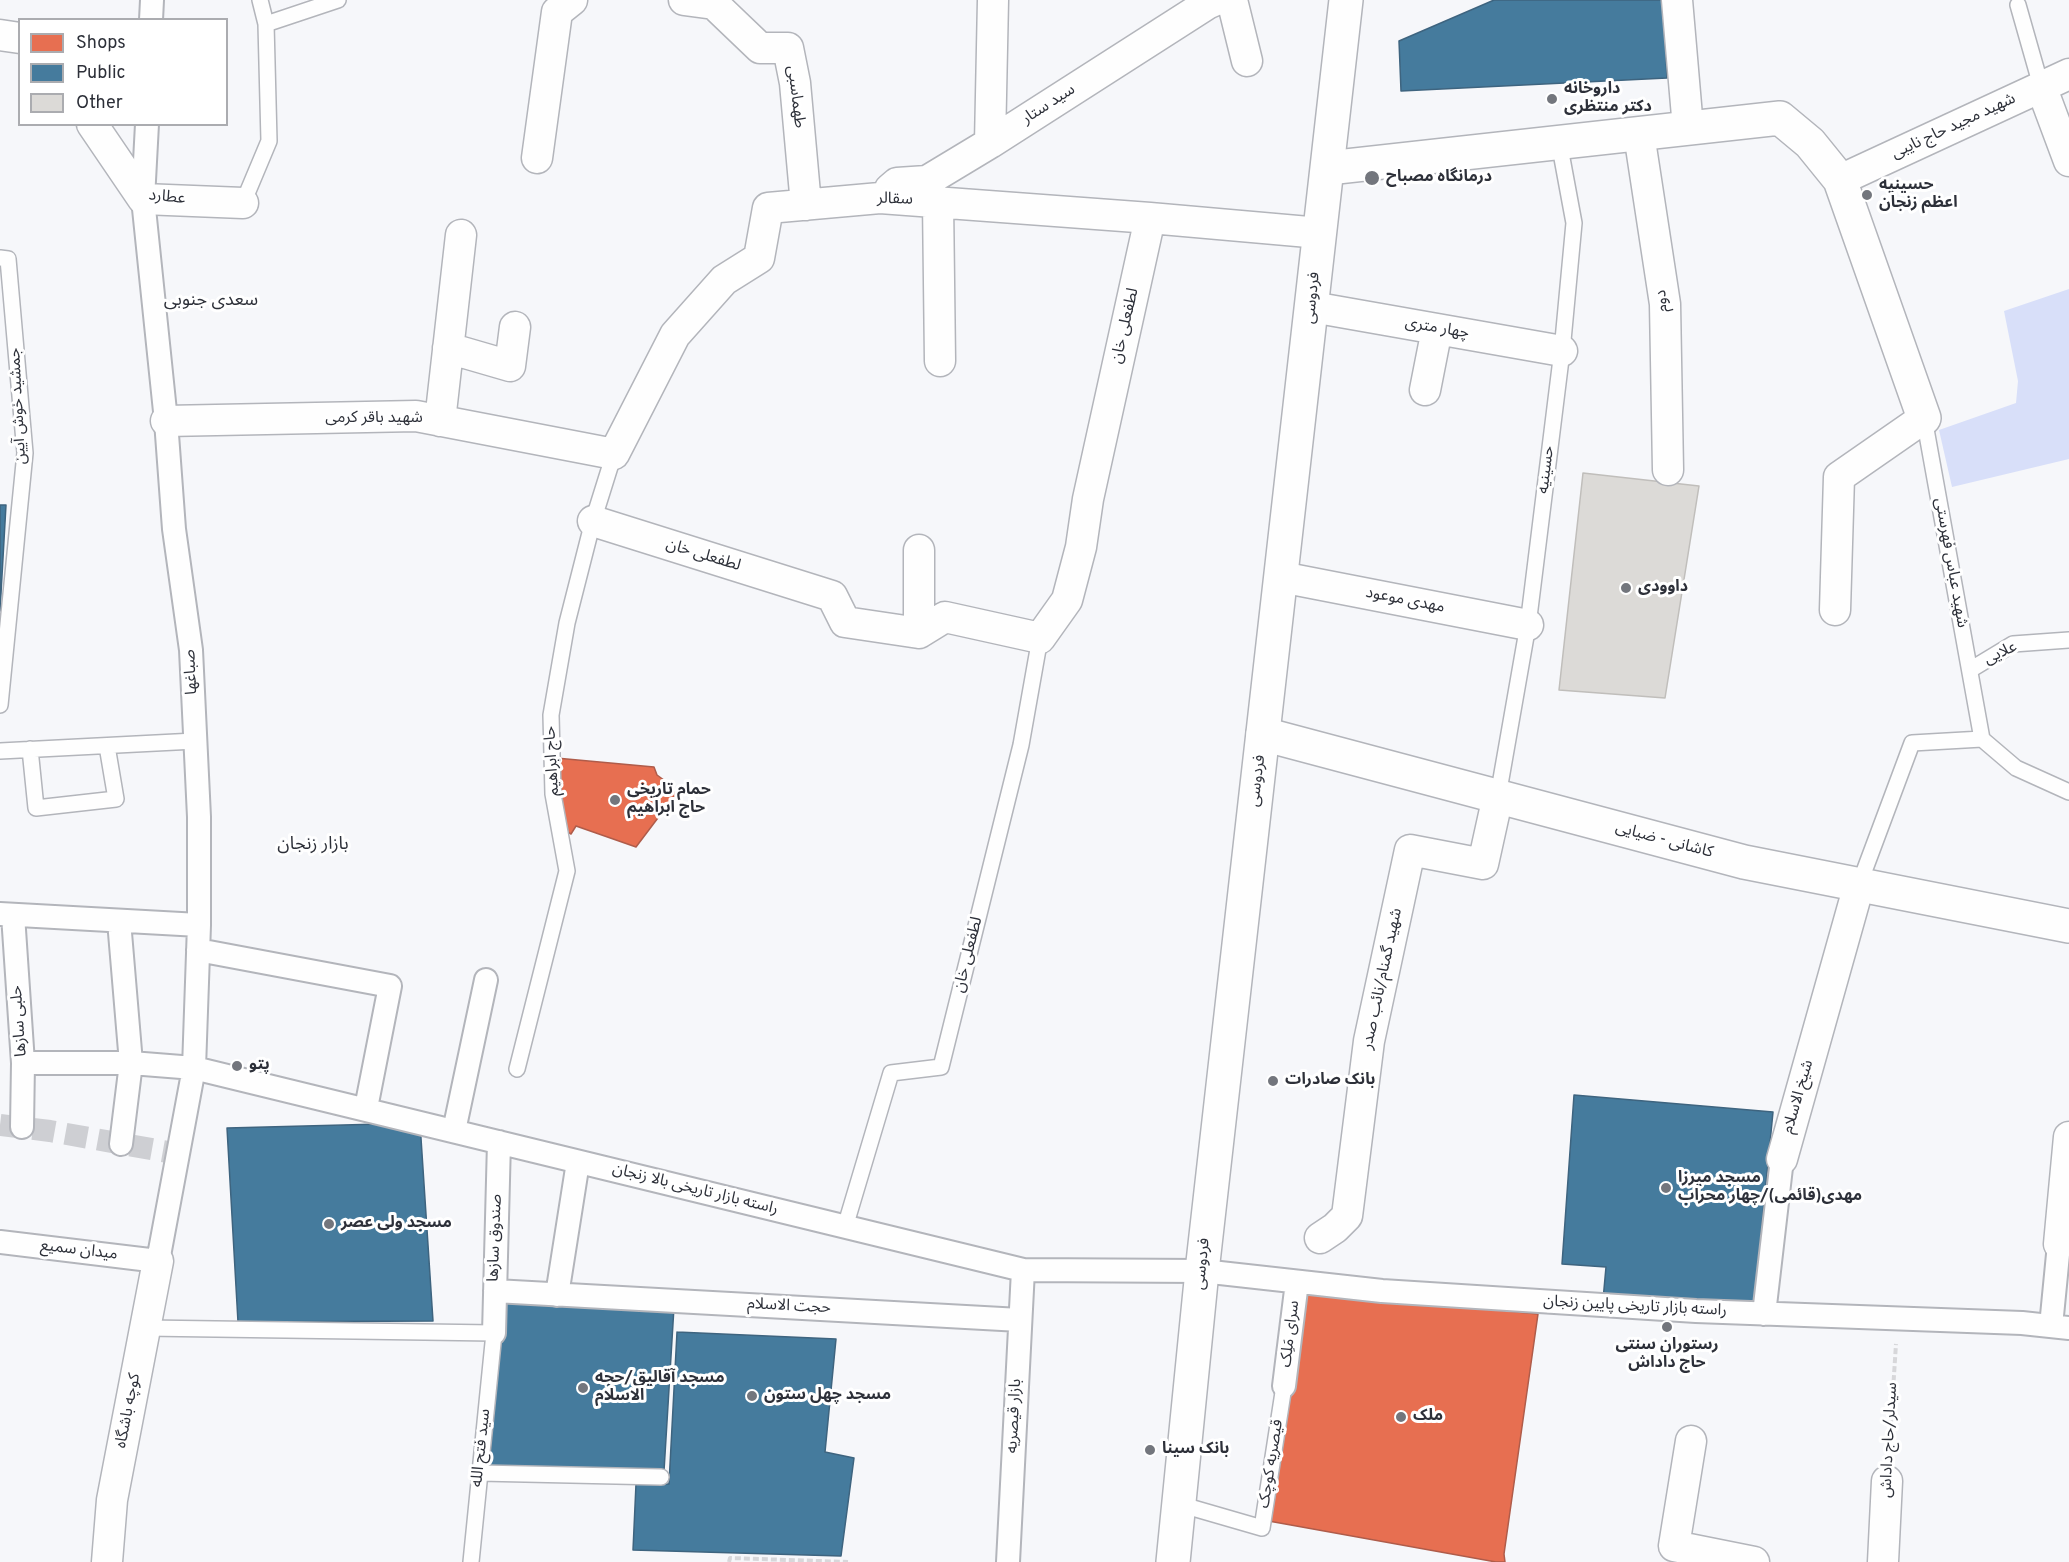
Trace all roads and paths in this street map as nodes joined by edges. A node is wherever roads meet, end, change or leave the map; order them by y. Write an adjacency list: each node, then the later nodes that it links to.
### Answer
1 (152, 0): 12 (street)
2 (260, 0): 13 (lane)
3 (339, 0): 13 (lane)
4 (572, 0): 25 (street)
5 (684, 0): 10 (street)
6 (993, 0): 24 (street)
7 (1346, 0): 27 (street, فردوسی)
8 (1676, 0): 21 (street)
9 (1215, 1): 16 (street); 24 (street, سید ستار)
10 (715, 2): 33 (street, طهماسبی)
11 (2018, 5): 18 (lane)
12 (151, 18)
13 (266, 24): 32 (lane)
14 (0, 35): 15 (street)
15 (18, 38)
16 (1247, 61)
17 (2069, 74): 18 (street, شهید مجید حاج نایبی)
18 (2041, 86): 26 (street); 28 (street, شهید مجید حاج نایبی)
19 (93, 126): 30 (street, عطارد)
20 (147, 126): 30 (street, صباغها)
21 (1688, 128): 22 (street); 28 (street)
22 (1639, 134): 23 (street); 49 (street, دوم)
23 (1559, 142): 27 (street); 42 (lane, حسینیه)
24 (990, 143): 29 (street, سید ستار)
25 (537, 158)
26 (2069, 161)
27 (1328, 168): 35 (street, فردوسی)
28 (1840, 180): 45 (street, شهید عباس فهرستی)
29 (880, 198): 31 (street, سقالر); 33 (street, سقالر)
30 (143, 199): 32 (street, عطارد); 46 (street, صباغها)
31 (938, 202): 34 (street, سقالر); 43 (street)
32 (243, 203)
33 (806, 205): 48 (street, سقالر)
34 (1150, 218): 35 (street, سقالر); 56 (street, لطفعلی خان)
35 (1320, 233): 38 (street, فردوسی)
36 (461, 235): 41 (street)
37 (0, 258): 59 (lane, جمشید خوش آیین)
38 (1312, 307): 40 (street, چهار متری); 52 (street, فردوسی)
39 (514, 327): 41 (street)
40 (1437, 329): 42 (street, چهار متری); 44 (street)
41 (448, 348): 47 (street)
42 (1562, 351): 54 (lane, حسینیه)
43 (940, 361)
44 (1425, 390)
45 (1924, 418): 53 (street); 58 (lane, شهید عباس فهرستی)
46 (166, 421): 47 (street, شهید باقر کرمی); 62 (street, صباغها)
47 (440, 421): 48 (street, شهید باقر کرمی)
48 (614, 454): 50 (lane, حاج ابراهیم)
49 (1668, 470)
50 (593, 521): 55 (street, لطفعلی خان); 79 (lane, حاج ابراهیم)
51 (919, 550): 55 (street)
52 (1281, 577): 54 (street, مهدی موعود); 60 (street, فردوسی)
53 (1835, 610)
54 (1528, 625): 67 (lane, حسینیه)
55 (919, 633): 56 (street)
56 (1040, 638): 88 (lane, لطفعلی خان)
57 (2069, 640): 58 (lane, علایی)
58 (1970, 670): 61 (lane, شهید عباس فهرستی)
59 (0, 705)
60 (1263, 734): 67 (street, کاشانی - ضیایی); 94 (street, فردوسی)
61 (1982, 739): 66 (lane); 68 (lane)
62 (195, 741): 63 (lane); 71 (street, صباغها)
63 (107, 746): 64 (lane); 64 (lane)
64 (30, 749): 65 (lane)
65 (0, 751)
66 (2069, 792)
67 (1497, 796): 68 (street, کاشانی - ضیایی); 89 (street, شهید گمنام/نائب صدر)
68 (1859, 885): 72 (street, کاشانی - ضیایی); 86 (street, شیخ الاسلام)
69 (7, 914): 70 (street); 75 (street, حلبی سازها)
70 (119, 921): 71 (street); 77 (street)
71 (199, 925): 73 (street, صباغها)
72 (2069, 926)
73 (198, 950): 78 (street, صباغها); 80 (street)
74 (486, 980): 81 (street)
75 (10, 1027): 76 (street, حلبی سازها)
76 (23, 1063): 77 (street, راسته بازار تاریخی بالا زنجان); 82 (street, حلبی سازها)
77 (131, 1063): 78 (street, راسته بازار تاریخی بالا زنجان); 84 (street)
78 (194, 1068): 83 (street, راسته بازار تاریخی بالا زنجان); 92 (street, صباغها)
79 (517, 1069)
80 (367, 1103)
81 (455, 1126)
82 (21, 1127)
83 (499, 1142): 87 (street, راسته بازار تاریخی بالا زنجان); 96 (street, صندوق سازها)
84 (122, 1144)
85 (2068, 1154): 91 (street)
86 (1782, 1159): 98 (street, شیخ الاسلام)
87 (578, 1162): 88 (street, راسته بازار تاریخی بالا زنجان); 97 (street)
88 (845, 1227): 93 (street, راسته بازار تاریخی بالا زنجان)
89 (1320, 1238)
90 (0, 1242): 92 (street, میدان سمیع)
91 (2059, 1244): 101 (street)
92 (158, 1261): 102 (street, کوچه باشگاه)
93 (1023, 1270): 94 (street, راسته بازار تاریخی بالا زنجان); 100 (street, بازار قیصریه)
94 (1202, 1271): 95 (street, راسته بازار تاریخی پایین زنجان); 109 (street, فردوسی)
95 (1297, 1282): 98 (street, راسته بازار تاریخی پایین زنجان); 104 (street, سرای مَلِک)
96 (495, 1291): 97 (street, حجت الاسلام); 103 (street, صندوق سازها)
97 (557, 1295): 100 (street, حجت الاسلام)
98 (1764, 1314): 99 (street, راسته بازار تاریخی پایین زنجان)
99 (1898, 1319): 101 (street, راسته بازار تاریخی پایین زنجان); 108 (path, سیدلر/حاج داداش)
100 (1020, 1320): 114 (street, بازار قیصریه)
101 (2060, 1327)
102 (146, 1328): 103 (lane); 110 (street, کوچه باشگاه)
103 (494, 1334): 106 (lane, سید فتح الله)
104 (1284, 1386): 109 (lane, قیصریه کوچک)
105 (1691, 1441): 116 (street)
106 (480, 1473): 107 (lane); 111 (lane, سید فتح الله)
107 (661, 1477)
108 (1887, 1481): 117 (street, سیدلر/حاج داداش)
109 (1179, 1504): 115 (street, فردوسی)
110 (107, 1562)
111 (471, 1562)
112 (729, 1562): 113 (path)
113 (848, 1562)
114 (1008, 1562)
115 (1173, 1562)
116 (1754, 1562)
117 (1883, 1562)

